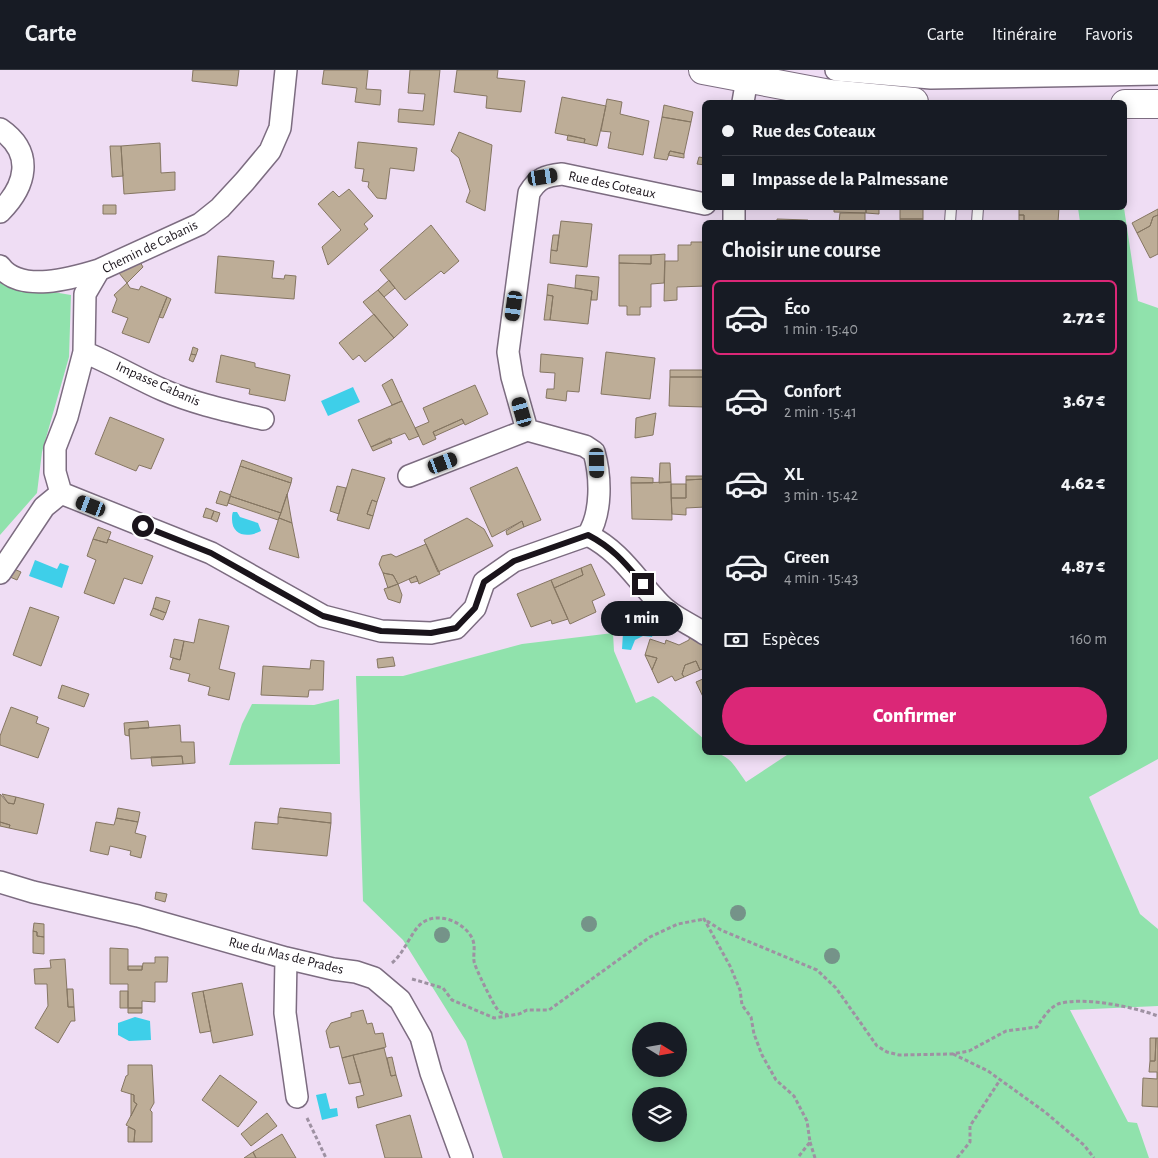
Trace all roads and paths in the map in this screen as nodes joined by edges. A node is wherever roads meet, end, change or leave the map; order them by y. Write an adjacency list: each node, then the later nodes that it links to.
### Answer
1 (286, 70): 13 (street, Chemin de Cabanis)
2 (703, 70): 5 (main road)
3 (836, 70): 4 (street)
4 (1158, 74)
5 (745, 91): 6 (main road)
6 (893, 100)
7 (1127, 104): 8 (main road)
8 (1158, 104)
9 (0, 129): 11 (street)
10 (702, 203): 16 (street, Rue des Coteaux)
11 (0, 212)
12 (0, 266): 13 (street)
13 (99, 270): 14 (street, Chemin de Cabanis)
14 (84, 352): 15 (street, Impasse Cabanis); 18 (street, Chemin de Cabanis)
15 (263, 419)
16 (527, 430): 17 (street); 19 (street)
17 (409, 476)
18 (61, 493): 19 (street); 20 (street)
19 (588, 535): 21 (street)
20 (0, 573)
21 (702, 632)
22 (0, 882): 24 (street, Rue du Mas de Prades)
23 (704, 919): 26 (path); 28 (path); 31 (path)
24 (286, 958): 25 (street, Rue du Mas de Prades); 30 (street)
25 (381, 973): 26 (path); 26 (path); 34 (street, Rue du Mas de Prades)
26 (510, 1016)
27 (1158, 1016): 28 (path)
28 (952, 1054): 29 (path)
29 (1000, 1080): 36 (path); 37 (path)
30 (297, 1097): 33 (path)
31 (810, 1142): 32 (path); 35 (path)
32 (800, 1156)
33 (326, 1158)
34 (462, 1158)
35 (815, 1158)
36 (957, 1158)
37 (1094, 1158)

